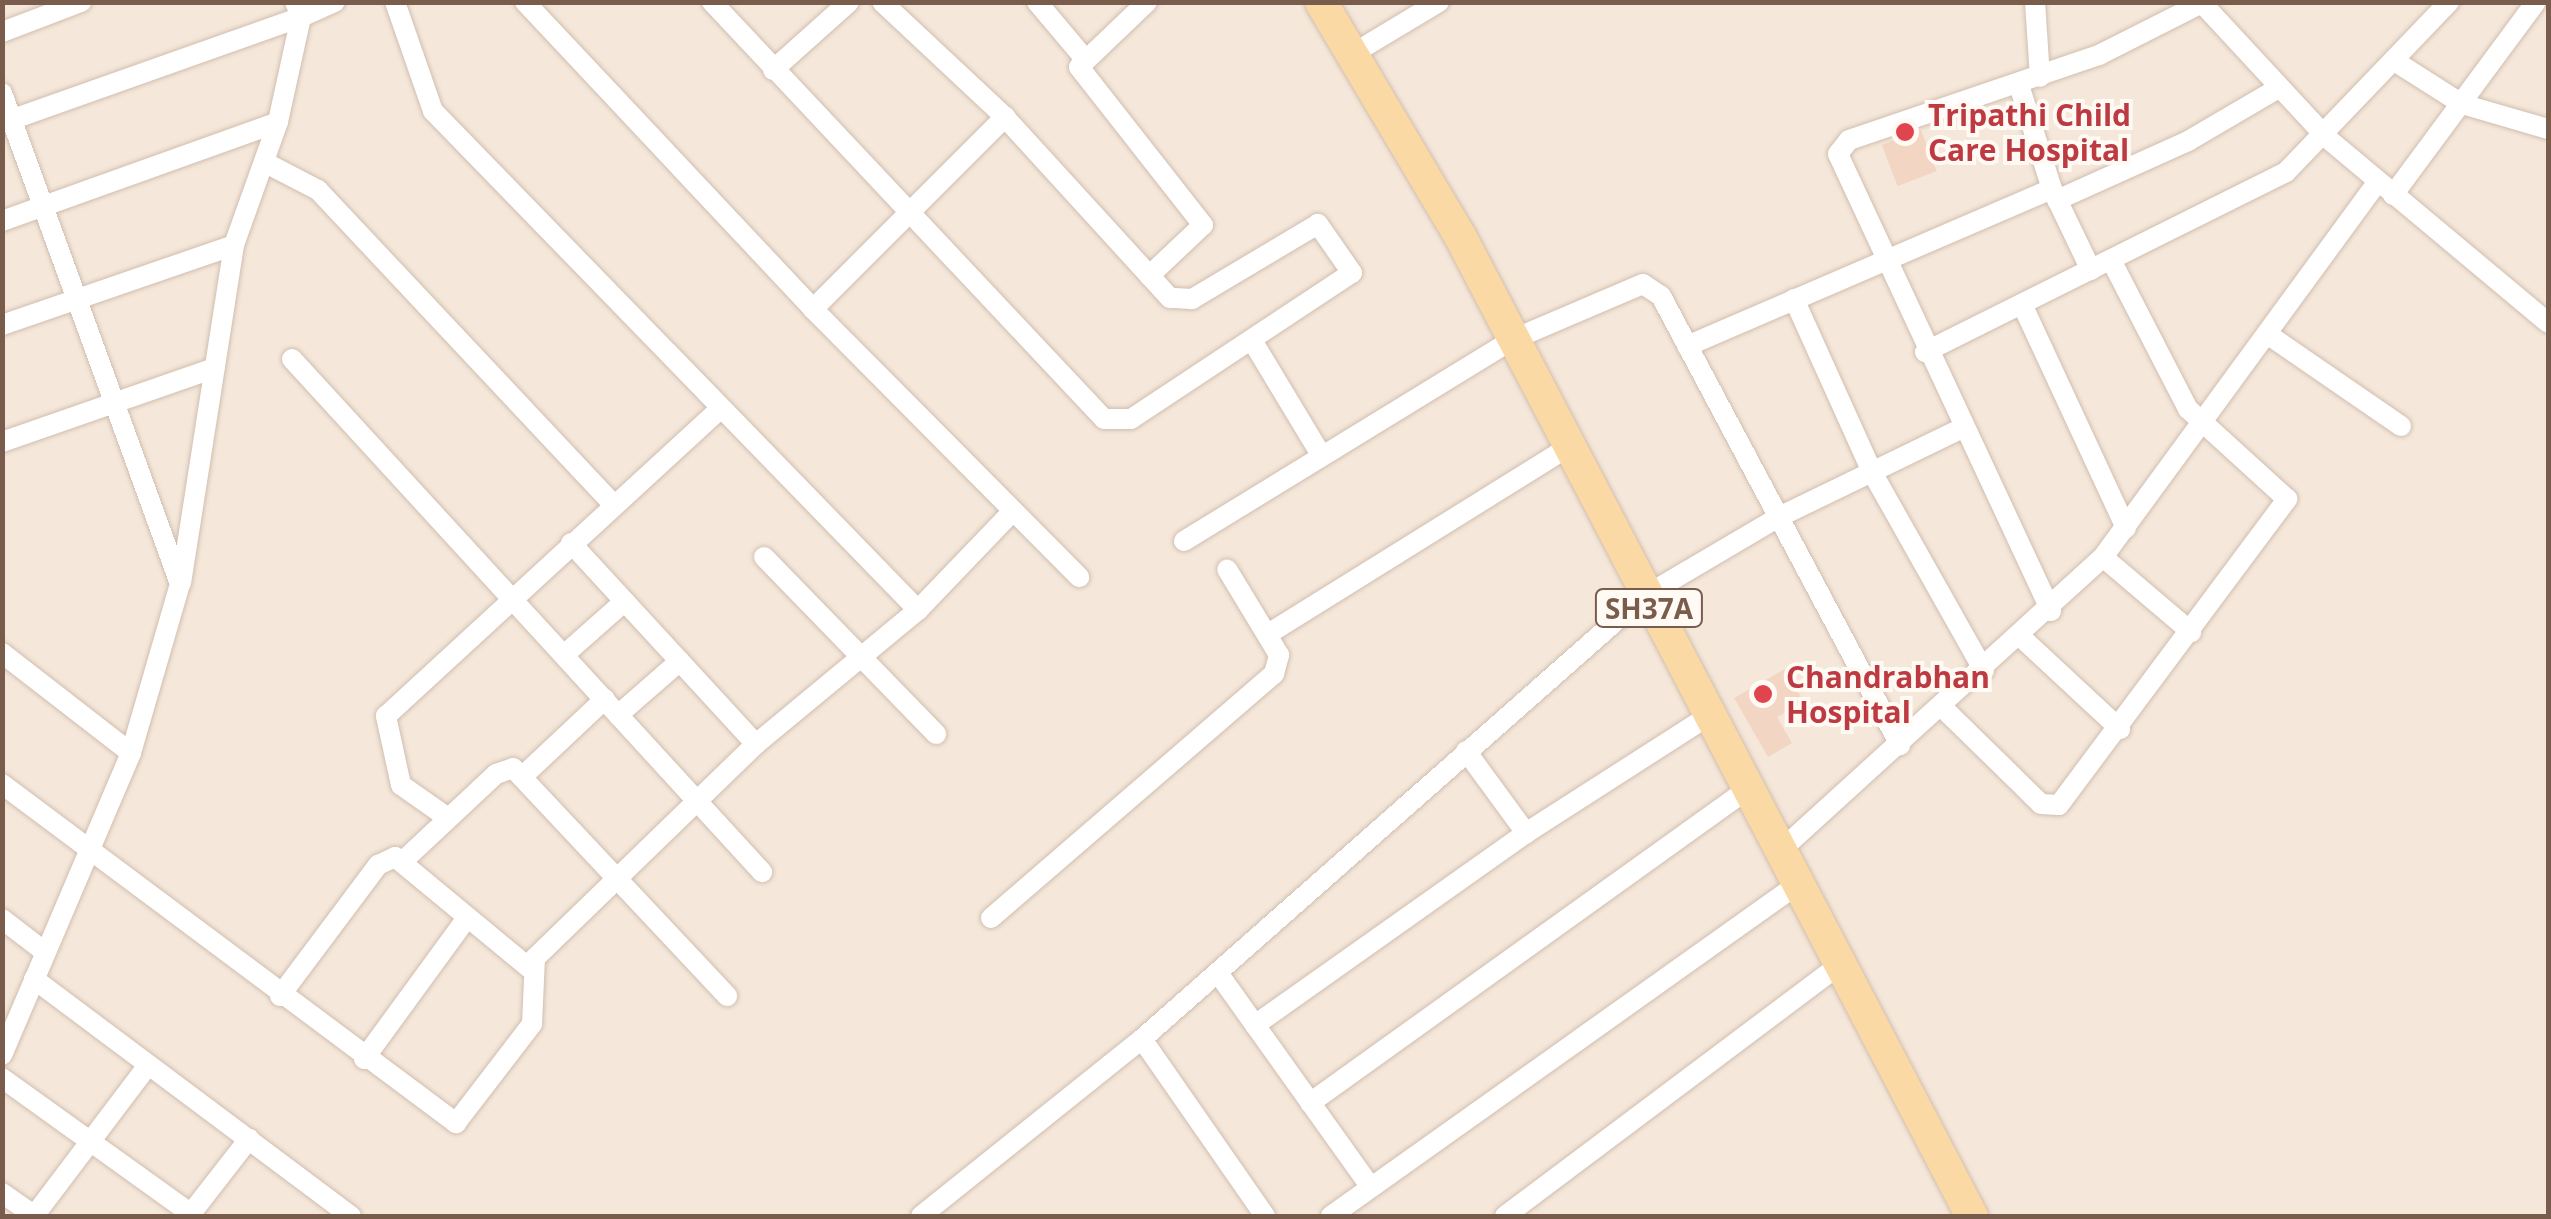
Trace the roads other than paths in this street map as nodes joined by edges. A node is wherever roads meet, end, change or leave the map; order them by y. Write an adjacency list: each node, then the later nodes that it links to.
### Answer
1 (82, 2): 17 (street)
2 (335, 2): 16 (street)
3 (395, 2): 57 (street)
4 (525, 2): 46 (street)
5 (712, 2): 21 (street)
6 (848, 2): 21 (street)
7 (882, 2): 27 (street)
8 (1037, 2): 19 (street)
9 (1146, 2): 19 (street)
10 (1322, 2): 18 (main road, SH37A)
11 (1438, 2): 18 (street)
12 (2035, 2): 22 (street)
13 (2449, 2): 20 (street)
14 (2536, 2): 26 (street)
15 (2201, 3): 22 (street); 24 (street)
16 (298, 10): 28 (street); 29 (street)
17 (2, 32)
18 (1349, 56): 50 (main road, SH37A)
19 (1085, 59): 42 (street)
20 (2396, 62): 26 (street); 31 (street)
21 (774, 70): 36 (street)
22 (2040, 77): 23 (street)
23 (2019, 86): 34 (street); 40 (street)
24 (2277, 89): 31 (street); 34 (street)
25 (2, 93): 28 (street)
26 (2462, 104): 30 (street); 33 (street)
27 (1004, 117): 36 (street); 42 (street)
28 (7, 121): 35 (street)
29 (278, 122): 32 (street); 35 (street)
30 (2548, 128)
31 (2327, 138): 33 (street); 39 (street)
32 (264, 162): 38 (street); 65 (street)
33 (2385, 189): 47 (street); 49 (street)
34 (2054, 195): 40 (street); 41 (street)
35 (46, 205): 37 (street); 43 (street)
36 (909, 213): 46 (street); 51 (street)
37 (2, 221)
38 (234, 246): 43 (street); 55 (street)
39 (2111, 260): 41 (street); 58 (street)
40 (1882, 262): 44 (street); 53 (street)
41 (2091, 270): 45 (street)
42 (1148, 276): 51 (street)
43 (76, 297): 48 (street); 56 (street)
44 (1794, 299): 52 (street); 64 (street)
45 (2022, 304): 53 (street); 68 (street)
46 (813, 310): 66 (street)
47 (2548, 324)
48 (2, 325)
49 (2270, 336): 58 (street); 59 (street)
50 (1514, 340): 52 (street); 62 (main road, SH37A); 63 (street)
51 (1252, 342): 63 (street)
52 (1688, 346): 67 (street)
53 (1925, 352): 60 (street)
54 (292, 360): 77 (street)
55 (215, 368): 56 (street); 75 (street)
56 (111, 404): 61 (street); 75 (street)
57 (718, 412): 65 (street); 79 (street)
58 (2203, 426): 68 (street); 81 (street)
59 (2402, 426)
60 (1962, 428): 64 (street); 80 (street)
61 (2, 442)
62 (1570, 446): 76 (main road, SH37A); 82 (street)
63 (1320, 452): 69 (street)
64 (1872, 472): 67 (street); 88 (street)
65 (613, 504): 70 (street)
66 (1013, 511): 74 (street); 79 (street)
67 (1777, 518): 76 (street); 95 (street)
68 (2126, 528): 72 (street)
69 (1184, 541)
70 (571, 543): 77 (street); 78 (street)
71 (764, 557): 86 (street)
72 (2103, 557): 80 (street); 81 (street)
73 (1227, 570): 82 (street)
74 (1079, 577)
75 (180, 584): 97 (street)
76 (1643, 596): 91 (main road, SH37A); 96 (street)
77 (512, 598): 85 (street); 102 (street)
78 (625, 601): 85 (street); 87 (street)
79 (918, 610): 86 (street)
80 (2052, 612): 83 (street)
81 (2192, 632): 92 (street)
82 (1268, 634): 111 (street)
83 (2022, 638): 88 (street); 92 (street)
84 (2, 652): 97 (street)
85 (564, 655): 89 (street)
86 (859, 659): 93 (street); 94 (street)
87 (680, 661): 89 (street); 94 (street)
88 (1984, 671): 90 (street)
89 (612, 707): 98 (street); 101 (street)
90 (1943, 708): 92 (street); 95 (street)
91 (1708, 716): 100 (main road, SH37A); 103 (street)
92 (2120, 729)
93 (936, 734)
94 (756, 744): 101 (street)
95 (1900, 746): 104 (street)
96 (1466, 750): 103 (street); 116 (street)
97 (131, 753): 105 (street)
98 (524, 776): 102 (street); 108 (street)
99 (2, 784): 105 (street)
100 (1748, 789): 104 (main road, SH37A); 126 (street)
101 (698, 800): 107 (street); 108 (street)
102 (448, 818): 106 (street)
103 (1526, 833): 120 (street)
104 (1781, 850): 109 (main road, SH37A)
105 (92, 854): 113 (street); 118 (street)
106 (403, 861): 110 (street); 118 (street)
107 (762, 872)
108 (611, 881): 115 (street); 119 (street)
109 (1798, 884): 114 (main road, SH37A); 129 (street)
110 (467, 918): 115 (street); 123 (street)
111 (991, 918)
112 (2, 919): 113 (street)
113 (45, 952): 117 (street)
114 (1840, 964): 137 (street); 138 (main road, SH37A)
115 (529, 968): 123 (street)
116 (1218, 973): 120 (street); 121 (street)
117 (34, 979): 122 (street); 124 (street)
118 (280, 996): 123 (street)
119 (726, 996)
120 (1255, 1026): 126 (street)
121 (1142, 1039): 134 (street); 135 (street)
122 (2, 1055)
123 (364, 1060)
124 (148, 1065): 127 (street); 128 (street)
125 (2, 1078): 128 (street)
126 (1310, 1103): 129 (street)
127 (249, 1139): 132 (street); 133 (street)
128 (90, 1142): 131 (street); 132 (street)
129 (1370, 1186): 136 (street)
130 (2, 1193): 131 (street)
131 (34, 1216)
132 (191, 1216)
133 (351, 1216)
134 (921, 1216)
135 (1265, 1216)
136 (1331, 1216)
137 (1505, 1216)
138 (1972, 1216)

